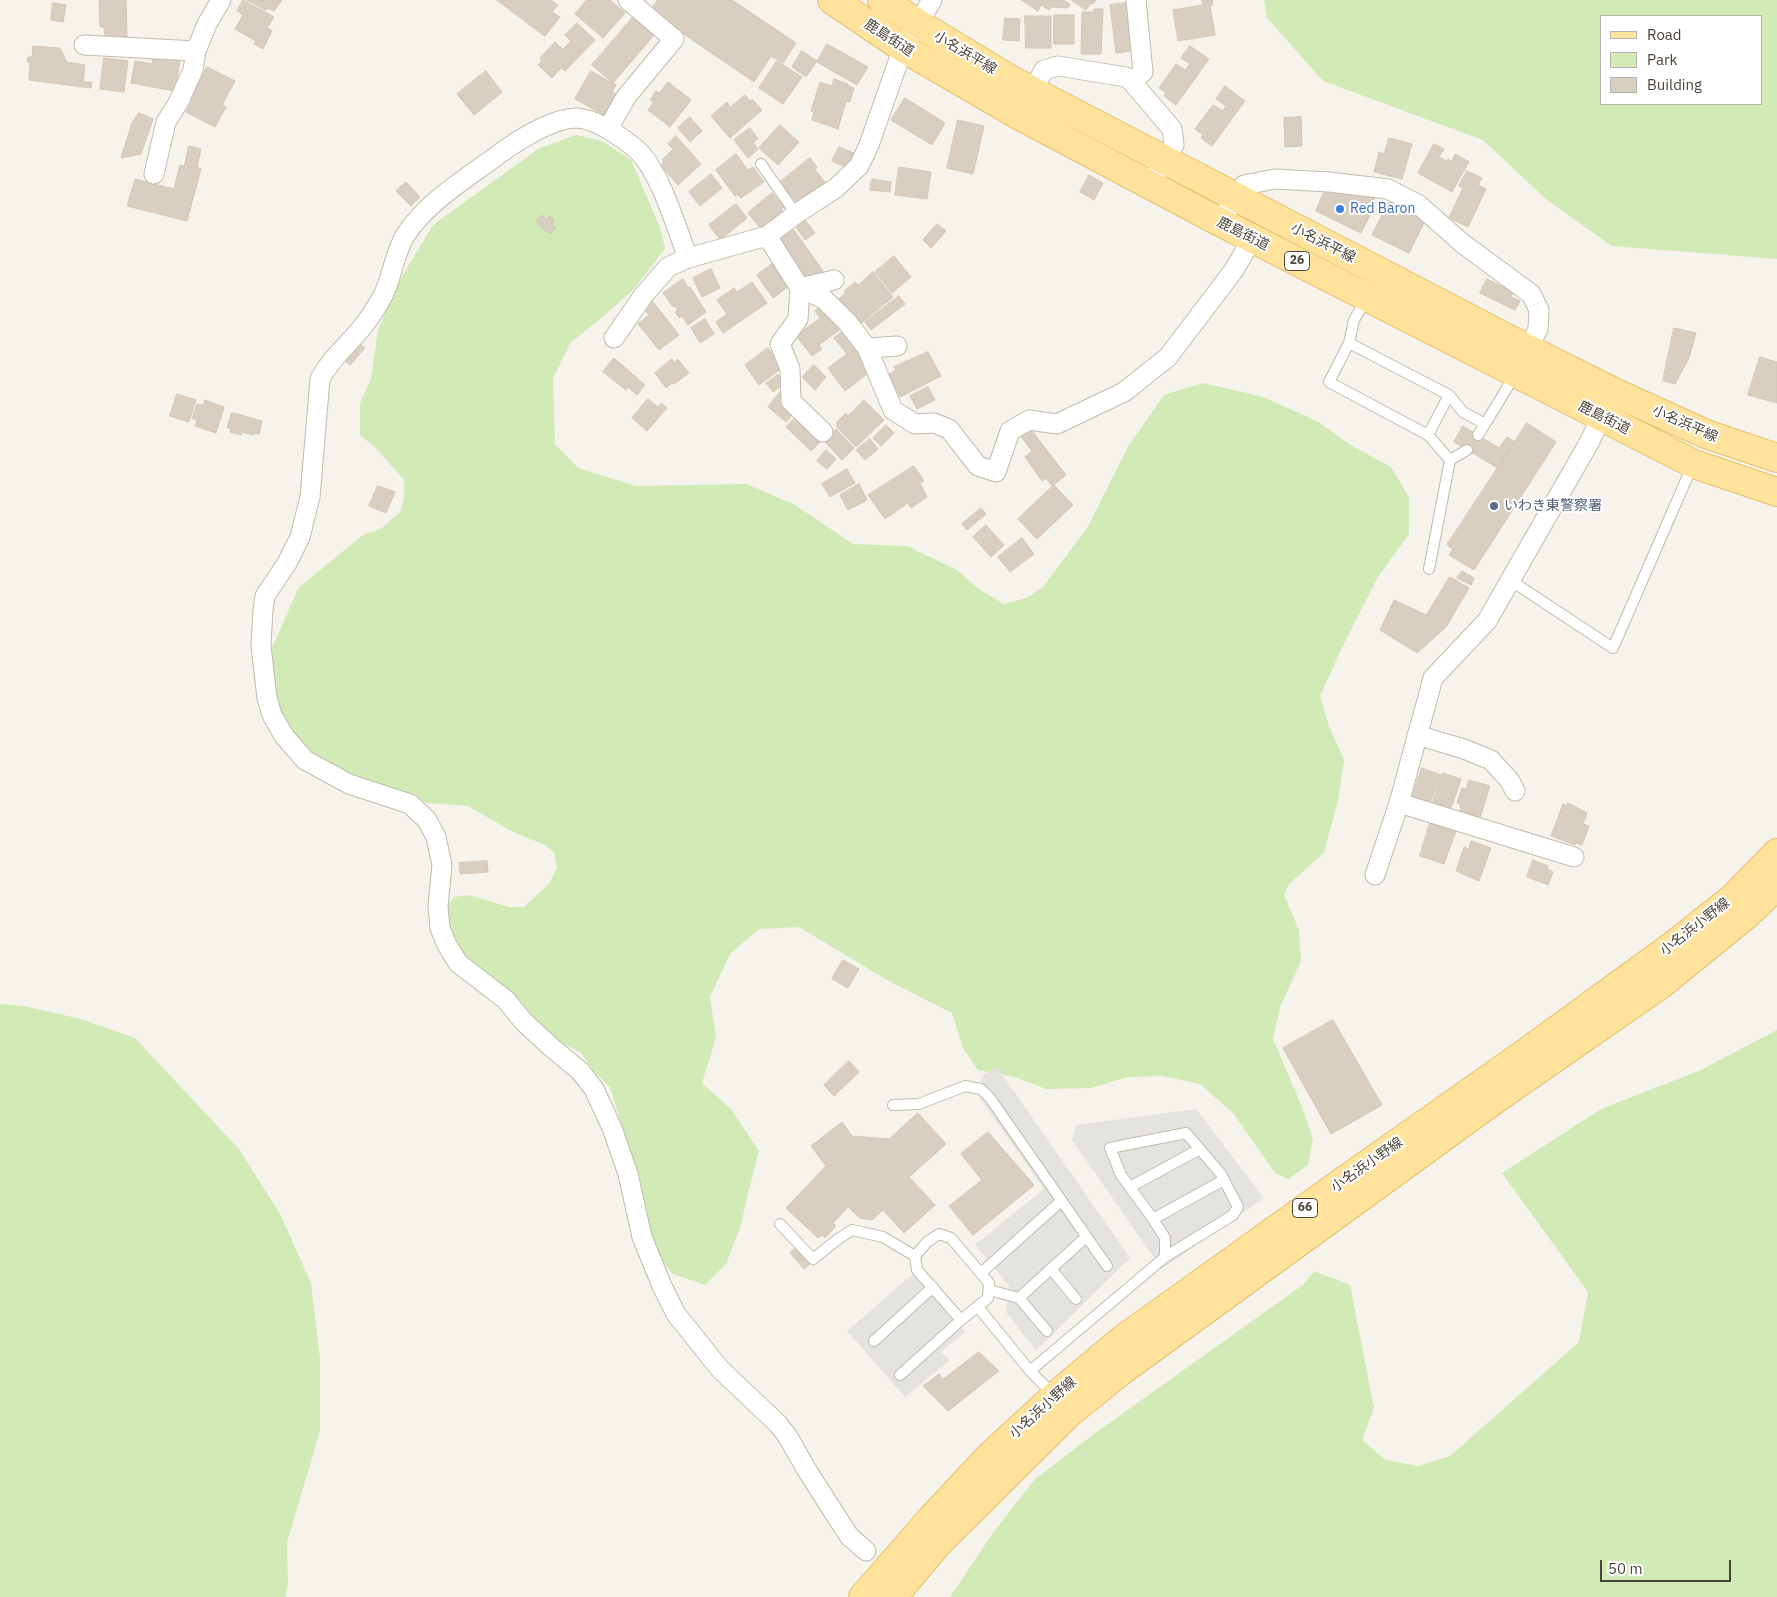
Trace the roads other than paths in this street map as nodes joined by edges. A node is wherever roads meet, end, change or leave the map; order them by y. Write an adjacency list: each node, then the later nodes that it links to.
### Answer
1 (221, 0): 10 (street)
2 (628, 0): 14 (street)
3 (832, 0): 9 (main road, 鹿島街道 / 26)
4 (882, 0): 7 (main road, 小名浜平線 / 26)
5 (932, 0): 7 (street)
6 (1136, 0): 11 (street)
7 (917, 24): 9 (street); 12 (main road, 小名浜平線 / 26)
8 (84, 44): 10 (street)
9 (903, 48): 13 (main road, 鹿島街道 / 26); 20 (street)
10 (196, 51): 17 (street)
11 (1132, 82): 12 (street); 15 (street)
12 (1031, 91): 13 (street); 15 (main road, 小名浜平線 / 26)
13 (1020, 116): 18 (main road, 鹿島街道 / 26)
14 (608, 129): 24 (street); 78 (street)
15 (1164, 161): 18 (street); 19 (main road, 小名浜平線 / 26)
16 (761, 164): 20 (lane)
17 (154, 174)
18 (1149, 184): 21 (main road, 鹿島街道 / 26)
19 (1237, 198): 21 (street); 32 (main road, 小名浜平線 / 26); 32 (street)
20 (796, 214): 22 (street)
21 (1220, 222): 23 (main road, 鹿島街道 / 26)
22 (767, 236): 24 (street); 26 (street)
23 (1252, 238): 27 (main road, 鹿島街道 / 26); 31 (street)
24 (688, 258): 28 (street)
25 (834, 280): 26 (street)
26 (800, 288): 31 (street); 37 (street)
27 (1367, 298): 29 (lane); 33 (main road, 鹿島街道 / 26)
28 (614, 338)
29 (1348, 343): 34 (lane); 38 (lane)
30 (897, 346): 31 (street)
31 (867, 348)
32 (1528, 348): 33 (street); 41 (main road, 小名浜平線 / 26)
33 (1516, 372): 35 (main road, 鹿島街道 / 26); 36 (lane)
34 (1449, 395): 36 (lane); 38 (lane)
35 (1600, 417): 43 (main road, 鹿島街道 / 26); 46 (street)
36 (1485, 424): 39 (lane)
37 (823, 432)
38 (1428, 435): 42 (lane)
39 (1478, 435)
40 (1467, 450): 42 (lane)
41 (1777, 458)
42 (1450, 460): 45 (lane)
43 (1694, 464): 44 (main road, 鹿島街道 / 26); 46 (lane)
44 (1777, 492)
45 (1429, 569)
46 (1510, 580): 47 (street)
47 (1416, 735): 48 (street); 49 (street)
48 (1515, 791)
49 (1399, 803): 51 (street); 52 (street)
50 (1777, 853): 77 (main road, 小名浜小野線 / 66)
51 (1574, 857)
52 (1375, 875)
53 (1777, 886): 77 (main road, 小名浜小野線 / 66)
54 (893, 1105): 58 (lane)
55 (1200, 1149): 56 (lane); 57 (lane); 57 (lane)
56 (1224, 1180): 59 (lane); 63 (lane)
57 (1130, 1187): 59 (lane)
58 (1060, 1202): 61 (lane); 66 (lane)
59 (1153, 1218): 63 (lane)
60 (780, 1224): 62 (lane)
61 (1086, 1237): 64 (lane); 65 (lane)
62 (915, 1256): 66 (lane); 67 (lane)
63 (1165, 1257): 75 (lane)
64 (1107, 1266)
65 (1051, 1269): 69 (lane); 70 (lane)
66 (981, 1273): 68 (lane)
67 (932, 1288): 72 (lane); 74 (lane)
68 (989, 1290): 69 (lane); 71 (lane)
69 (1019, 1298): 73 (lane)
70 (1076, 1299)
71 (978, 1306): 72 (lane); 75 (lane)
72 (961, 1320): 76 (lane)
73 (1047, 1331)
74 (874, 1341)
75 (1030, 1371): 77 (lane)
76 (900, 1375)
77 (1062, 1404): 79 (main road, 小名浜小野線 / 66); 80 (main road, 小名浜小野線 / 66)
78 (866, 1551)
79 (864, 1597)
80 (893, 1597)

